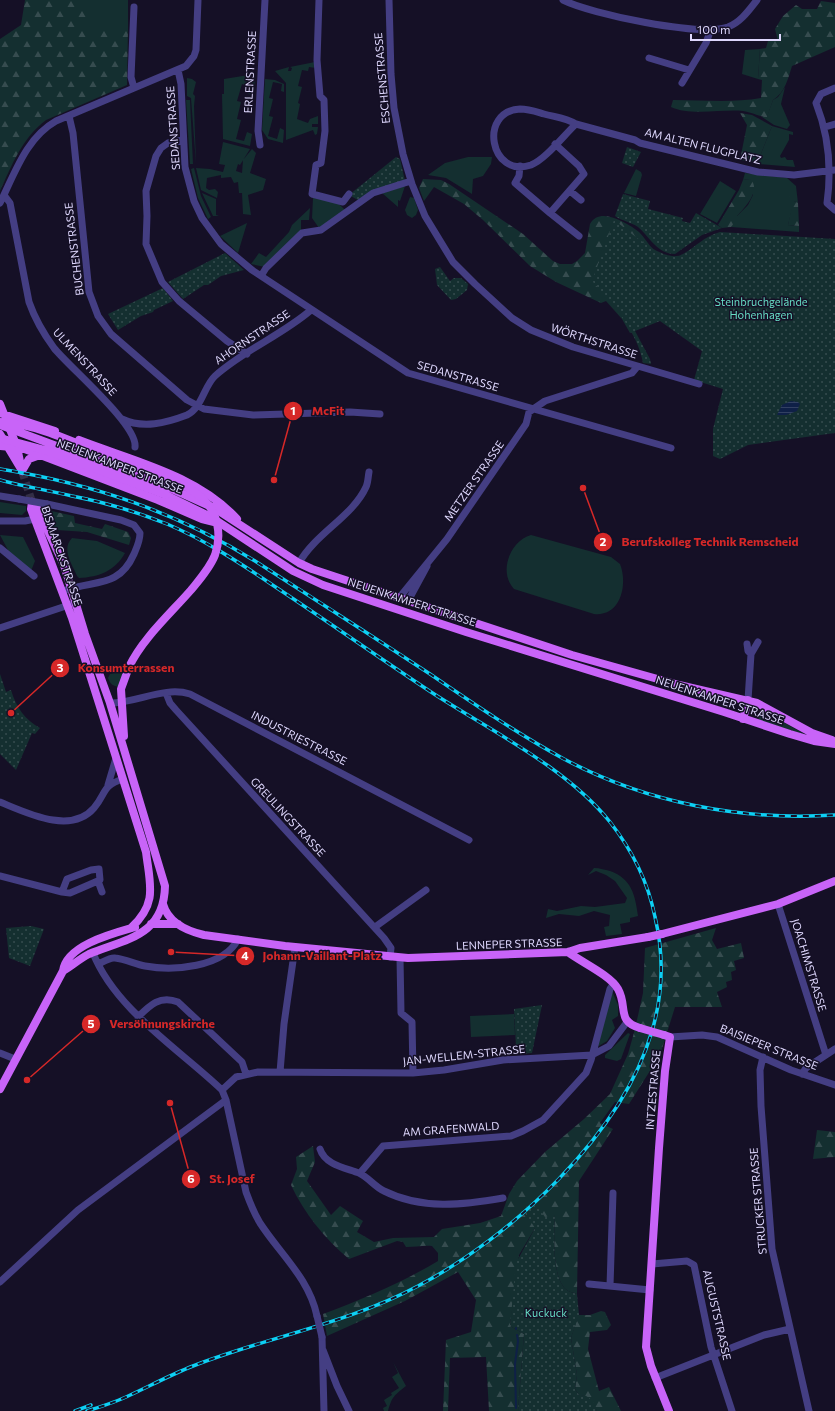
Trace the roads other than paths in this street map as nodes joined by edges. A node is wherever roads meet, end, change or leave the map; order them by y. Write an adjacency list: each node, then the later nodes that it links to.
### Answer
1 (198, 0): 10 (street)
2 (265, 0): 21 (street, ERLENSTRASSE)
3 (320, 0): 27 (street)
4 (389, 0): 22 (street, ESCHENSTRASSE)
5 (564, 0): 8 (street)
6 (757, 0): 8 (street)
7 (134, 7): 13 (street)
8 (711, 30): 11 (street)
9 (649, 58): 11 (street)
10 (178, 70): 13 (street); 19 (street, SEDANSTRASSE)
11 (689, 70): 12 (street)
12 (682, 83)
13 (134, 88): 15 (street)
14 (835, 88): 18 (street)
15 (69, 116): 28 (street); 40 (street, BUCHENSTRASSE)
16 (576, 124): 20 (street); 23 (street, AM ALTEN FLUGPLATZ); 24 (street, AM ALTEN FLUGPLATZ)
17 (835, 124): 18 (street)
18 (825, 127): 24 (street)
19 (183, 140): 34 (street, SEDANSTRASSE); 36 (street)
20 (555, 144): 23 (street); 26 (street)
21 (260, 145)
22 (403, 154): 25 (street, WÖRTHSTRASSE)
23 (520, 166): 32 (street)
24 (832, 170): 31 (street)
25 (411, 182): 34 (street); 37 (street, WÖRTHSTRASSE)
26 (570, 191): 29 (street); 32 (street)
27 (349, 194)
28 (4, 196): 30 (street); 44 (street, ULMENSTRASSE)
29 (582, 200)
30 (0, 203)
31 (835, 210)
32 (550, 213): 33 (street)
33 (579, 236)
34 (261, 276): 35 (street, SEDANSTRASSE)
35 (311, 310): 36 (street, AHORNSTRASSE); 41 (street, SEDANSTRASSE)
36 (247, 354): 40 (street, AHORNSTRASSE)
37 (637, 367): 38 (street, WÖRTHSTRASSE); 41 (street)
38 (699, 384)
39 (0, 404): 42 (main road)
40 (197, 406): 43 (street); 44 (street)
41 (534, 409): 51 (street, SEDANSTRASSE); 63 (street, METZER STRASSE)
42 (2, 413): 49 (main road); 60 (main road)
43 (380, 414)
44 (122, 419): 50 (street, ULMENSTRASSE)
45 (0, 424): 55 (main road, NEUENKAMPER STRASSE, bridge); 79 (main road, bridge)
46 (0, 434): 48 (main road)
47 (0, 438): 55 (main road, NEUENKAMPER STRASSE, bridge)
48 (4, 447): 49 (main road); 53 (main road)
49 (17, 447): 52 (main road); 53 (main road)
50 (135, 447)
51 (672, 448)
52 (40, 455): 53 (main road); 59 (main road)
53 (22, 471)
54 (369, 472): 62 (street)
55 (168, 491): 59 (main road, NEUENKAMPER STRASSE); 60 (main road, NEUENKAMPER STRASSE)
56 (0, 496): 65 (street, bridge)
57 (35, 519): 58 (street); 65 (main road, BISMARCKSTRASSE); 66 (main road, BISMARCKSTRASSE)
58 (0, 521)
59 (221, 523): 70 (main road, NEUENKAMPER STRASSE)
60 (245, 527): 62 (main road, NEUENKAMPER STRASSE)
61 (0, 548): 64 (street)
62 (299, 563): 67 (main road, NEUENKAMPER STRASSE)
63 (428, 564): 67 (street, METZER STRASSE); 68 (street, METZER STRASSE)
64 (34, 576)
65 (71, 588): 66 (street); 69 (main road, BISMARCKSTRASSE)
66 (62, 592): 69 (main road, BISMARCKSTRASSE)
67 (399, 598): 68 (main road, NEUENKAMPER STRASSE); 70 (main road)
68 (408, 601): 71 (main road); 78 (main road, NEUENKAMPER STRASSE)
69 (71, 604): 72 (street); 76 (main road, BISMARCKSTRASSE); 80 (main road, BISMARCKSTRASSE)
70 (394, 608): 71 (main road, NEUENKAMPER STRASSE)
71 (402, 611): 81 (main road, NEUENKAMPER STRASSE)
72 (0, 628)
73 (758, 642): 75 (street, NEUENKAMPER STRASSE)
74 (747, 644): 75 (street, NEUENKAMPER STRASSE)
75 (751, 654): 78 (street, NEUENKAMPER STRASSE)
76 (92, 681): 80 (main road); 84 (main road, BISMARCKSTRASSE)
77 (166, 693): 79 (street, INDUSTRIESTRASSE); 89 (street, INDUSTRIESTRASSE); 101 (street, GREULINGSTRASSE)
78 (748, 700): 81 (main road); 82 (main road, NEUENKAMPER STRASSE)
79 (121, 702): 80 (street, INDUSTRIESTRASSE); 83 (main road)
80 (110, 703): 83 (main road, BISMARCKSTRASSE)
81 (743, 718): 82 (main road, NEUENKAMPER STRASSE)
82 (835, 742)
83 (127, 754): 85 (main road, BISMARCKSTRASSE)
84 (116, 758): 86 (main road, BISMARCKSTRASSE); 87 (street)
85 (133, 776): 86 (main road); 96 (main road, BISMARCKSTRASSE)
86 (123, 779): 87 (street); 100 (main road, BISMARCKSTRASSE)
87 (108, 785): 88 (street)
88 (0, 802)
89 (469, 840)
90 (0, 876): 94 (street)
91 (835, 880): 97 (main road, LENNEPER STRASSE)
92 (98, 881): 94 (street); 94 (street); 95 (street)
93 (426, 890): 101 (street)
94 (62, 892)
95 (102, 892)
96 (162, 904): 98 (main road, BISMARCKSTRASSE); 99 (main road, LENNEPER STRASSE)
97 (778, 904): 105 (main road, LENNEPER STRASSE, bridge); 117 (street, JOACHIMSTRASSE)
98 (152, 924): 99 (main road, LENNEPER STRASSE); 100 (main road, LENNEPER STRASSE); 106 (main road)
99 (178, 924): 103 (main road, LENNEPER STRASSE)
100 (131, 928): 102 (main road, LENNEPER STRASSE)
101 (375, 928): 107 (street, GREULINGSTRASSE)
102 (117, 933): 106 (main road); 110 (main road)
103 (238, 939): 104 (main road, LENNEPER STRASSE); 109 (street)
104 (295, 947): 107 (main road, LENNEPER STRASSE); 121 (street)
105 (568, 952): 108 (main road, LENNEPER STRASSE); 111 (main road)
106 (93, 953): 109 (street); 110 (main road)
107 (390, 957): 108 (main road, LENNEPER STRASSE)
108 (400, 958): 122 (street)
109 (98, 964): 112 (street)
110 (63, 971): 120 (main road)
111 (614, 983): 113 (main road); 118 (street, AM GRAFENWALD)
112 (138, 1017): 123 (street); 127 (street)
113 (627, 1022): 114 (main road, INTZESTRASSE, bridge); 118 (street, JAN-WELLEM-STRASSE)
114 (667, 1036): 119 (street, BAISIEPER STRASSE); 133 (main road, INTZESTRASSE)
115 (835, 1049): 117 (street)
116 (0, 1053): 120 (street)
117 (826, 1055): 124 (street)
118 (592, 1056): 122 (street, JAN-WELLEM-STRASSE); 130 (street, AM GRAFENWALD)
119 (763, 1057): 124 (street, BAISIEPER STRASSE); 138 (street, STRUCKER STRASSE)
120 (15, 1059): 126 (main road)
121 (280, 1072): 122 (street, JAN-WELLEM-STRASSE); 123 (street, JAN-WELLEM-STRASSE)
122 (412, 1073)
123 (246, 1074): 127 (street, JAN-WELLEM-STRASSE)
124 (802, 1074): 125 (street, BAISIEPER STRASSE)
125 (835, 1085)
126 (0, 1089)
127 (222, 1090): 128 (street)
128 (226, 1100): 134 (street); 139 (street, bridge)
129 (320, 1149): 130 (street)
130 (360, 1173): 132 (street)
131 (613, 1193): 136 (street)
132 (503, 1198)
133 (652, 1264): 137 (main road, INTZESTRASSE); 140 (street, AUGUSTSTRASSE)
134 (0, 1282)
135 (589, 1284): 136 (street)
136 (610, 1286): 137 (street)
137 (650, 1290): 141 (main road, INTZESTRASSE)
138 (790, 1329): 140 (street); 146 (street, STRUCKER STRASSE)
139 (322, 1349): 142 (street); 143 (street)
140 (714, 1356): 141 (street); 145 (street, AUGUSTSTRASSE)
141 (655, 1378): 144 (main road, INTZESTRASSE)
142 (324, 1411)
143 (349, 1411)
144 (669, 1411)
145 (732, 1411)
146 (809, 1411)

